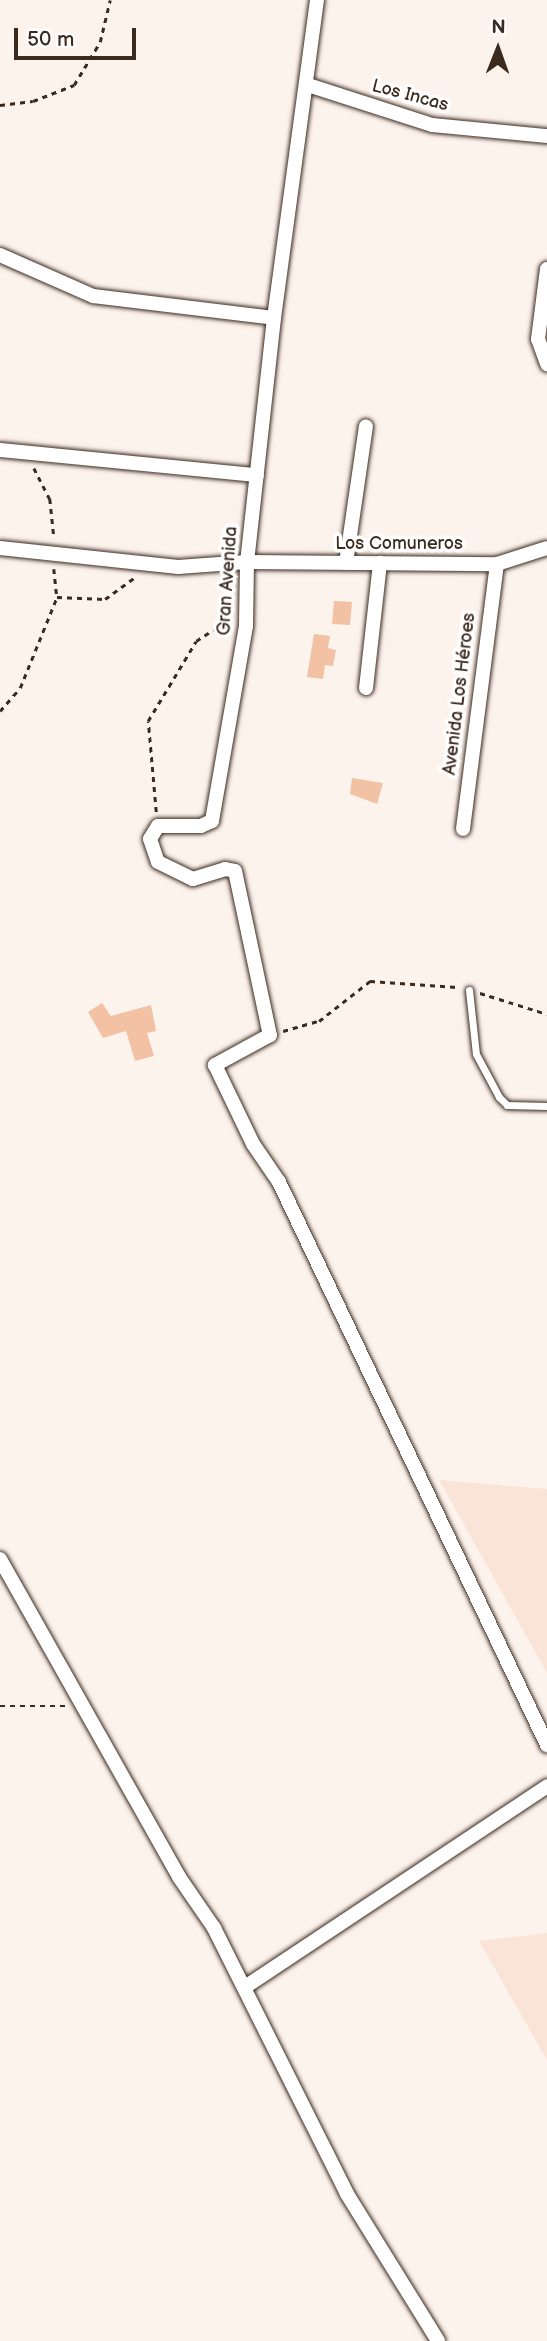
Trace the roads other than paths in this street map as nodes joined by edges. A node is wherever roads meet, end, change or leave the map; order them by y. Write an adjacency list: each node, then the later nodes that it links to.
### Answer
1 (317, 0): 2 (street, Gran Avenida)
2 (308, 85): 3 (street, Los Incas); 6 (street, Gran Avenida)
3 (547, 136)
4 (0, 255): 6 (street)
5 (547, 269): 7 (street)
6 (274, 318): 10 (street, Gran Avenida)
7 (547, 364)
8 (366, 426): 14 (street)
9 (0, 450): 10 (street)
10 (257, 475): 13 (street, Gran Avenida)
11 (0, 548): 13 (street, Los Comuneros)
12 (547, 548): 16 (street, Los Comuneros)
13 (247, 562): 14 (street, Los Comuneros); 22 (street, Gran Avenida)
14 (346, 563): 15 (street, Los Comuneros)
15 (380, 563): 16 (street, Los Comuneros); 17 (street)
16 (497, 564): 18 (street, Avenida Los Héroes)
17 (366, 688)
18 (463, 828)
19 (469, 990): 20 (lane)
20 (547, 1106)
21 (0, 1559): 24 (street)
22 (547, 1745)
23 (547, 1786): 24 (street)
24 (245, 1987): 25 (street)
25 (438, 2341)

